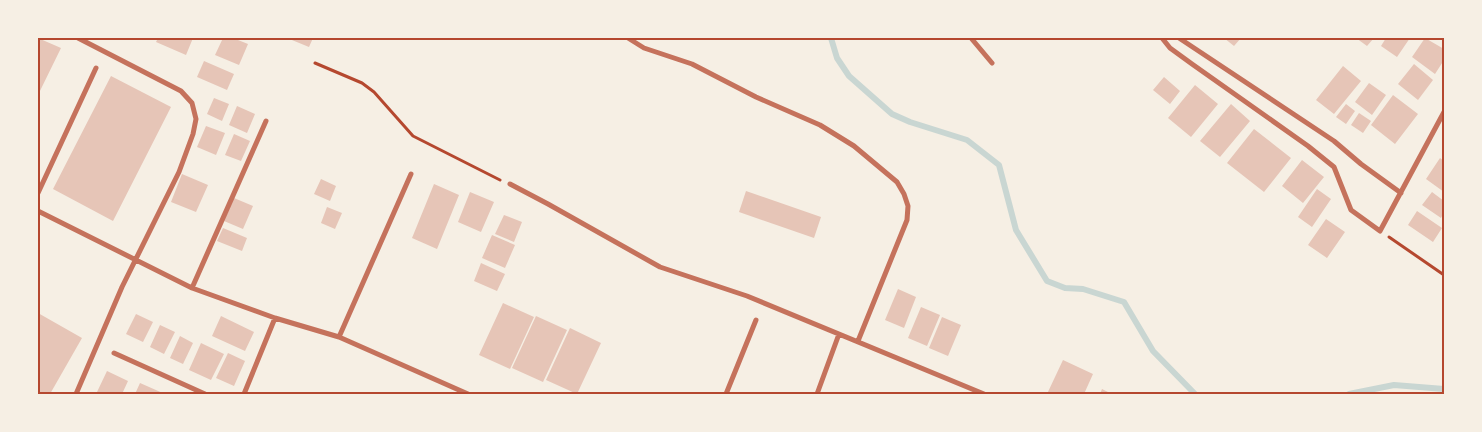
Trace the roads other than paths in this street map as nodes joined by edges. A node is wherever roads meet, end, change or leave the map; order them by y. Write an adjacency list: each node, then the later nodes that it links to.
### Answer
1 (81, 38): 22 (street)
2 (628, 38): 20 (street)
3 (971, 38): 6 (street)
4 (1162, 38): 13 (street)
5 (1179, 38): 13 (street)
6 (992, 63)
7 (96, 68): 12 (street)
8 (1444, 112): 13 (street)
9 (266, 121): 15 (street)
10 (411, 174): 19 (street)
11 (510, 184): 18 (street)
12 (38, 193)
13 (1401, 193)
14 (38, 211): 15 (street)
15 (192, 288): 16 (street)
16 (275, 318): 19 (street); 24 (street)
17 (756, 320): 26 (street)
18 (839, 334): 20 (street); 27 (street)
19 (339, 337): 25 (street)
20 (858, 341): 28 (street)
21 (114, 353): 23 (street)
22 (76, 394)
23 (205, 394)
24 (244, 394)
25 (468, 394)
26 (726, 394)
27 (817, 394)
28 (984, 394)

